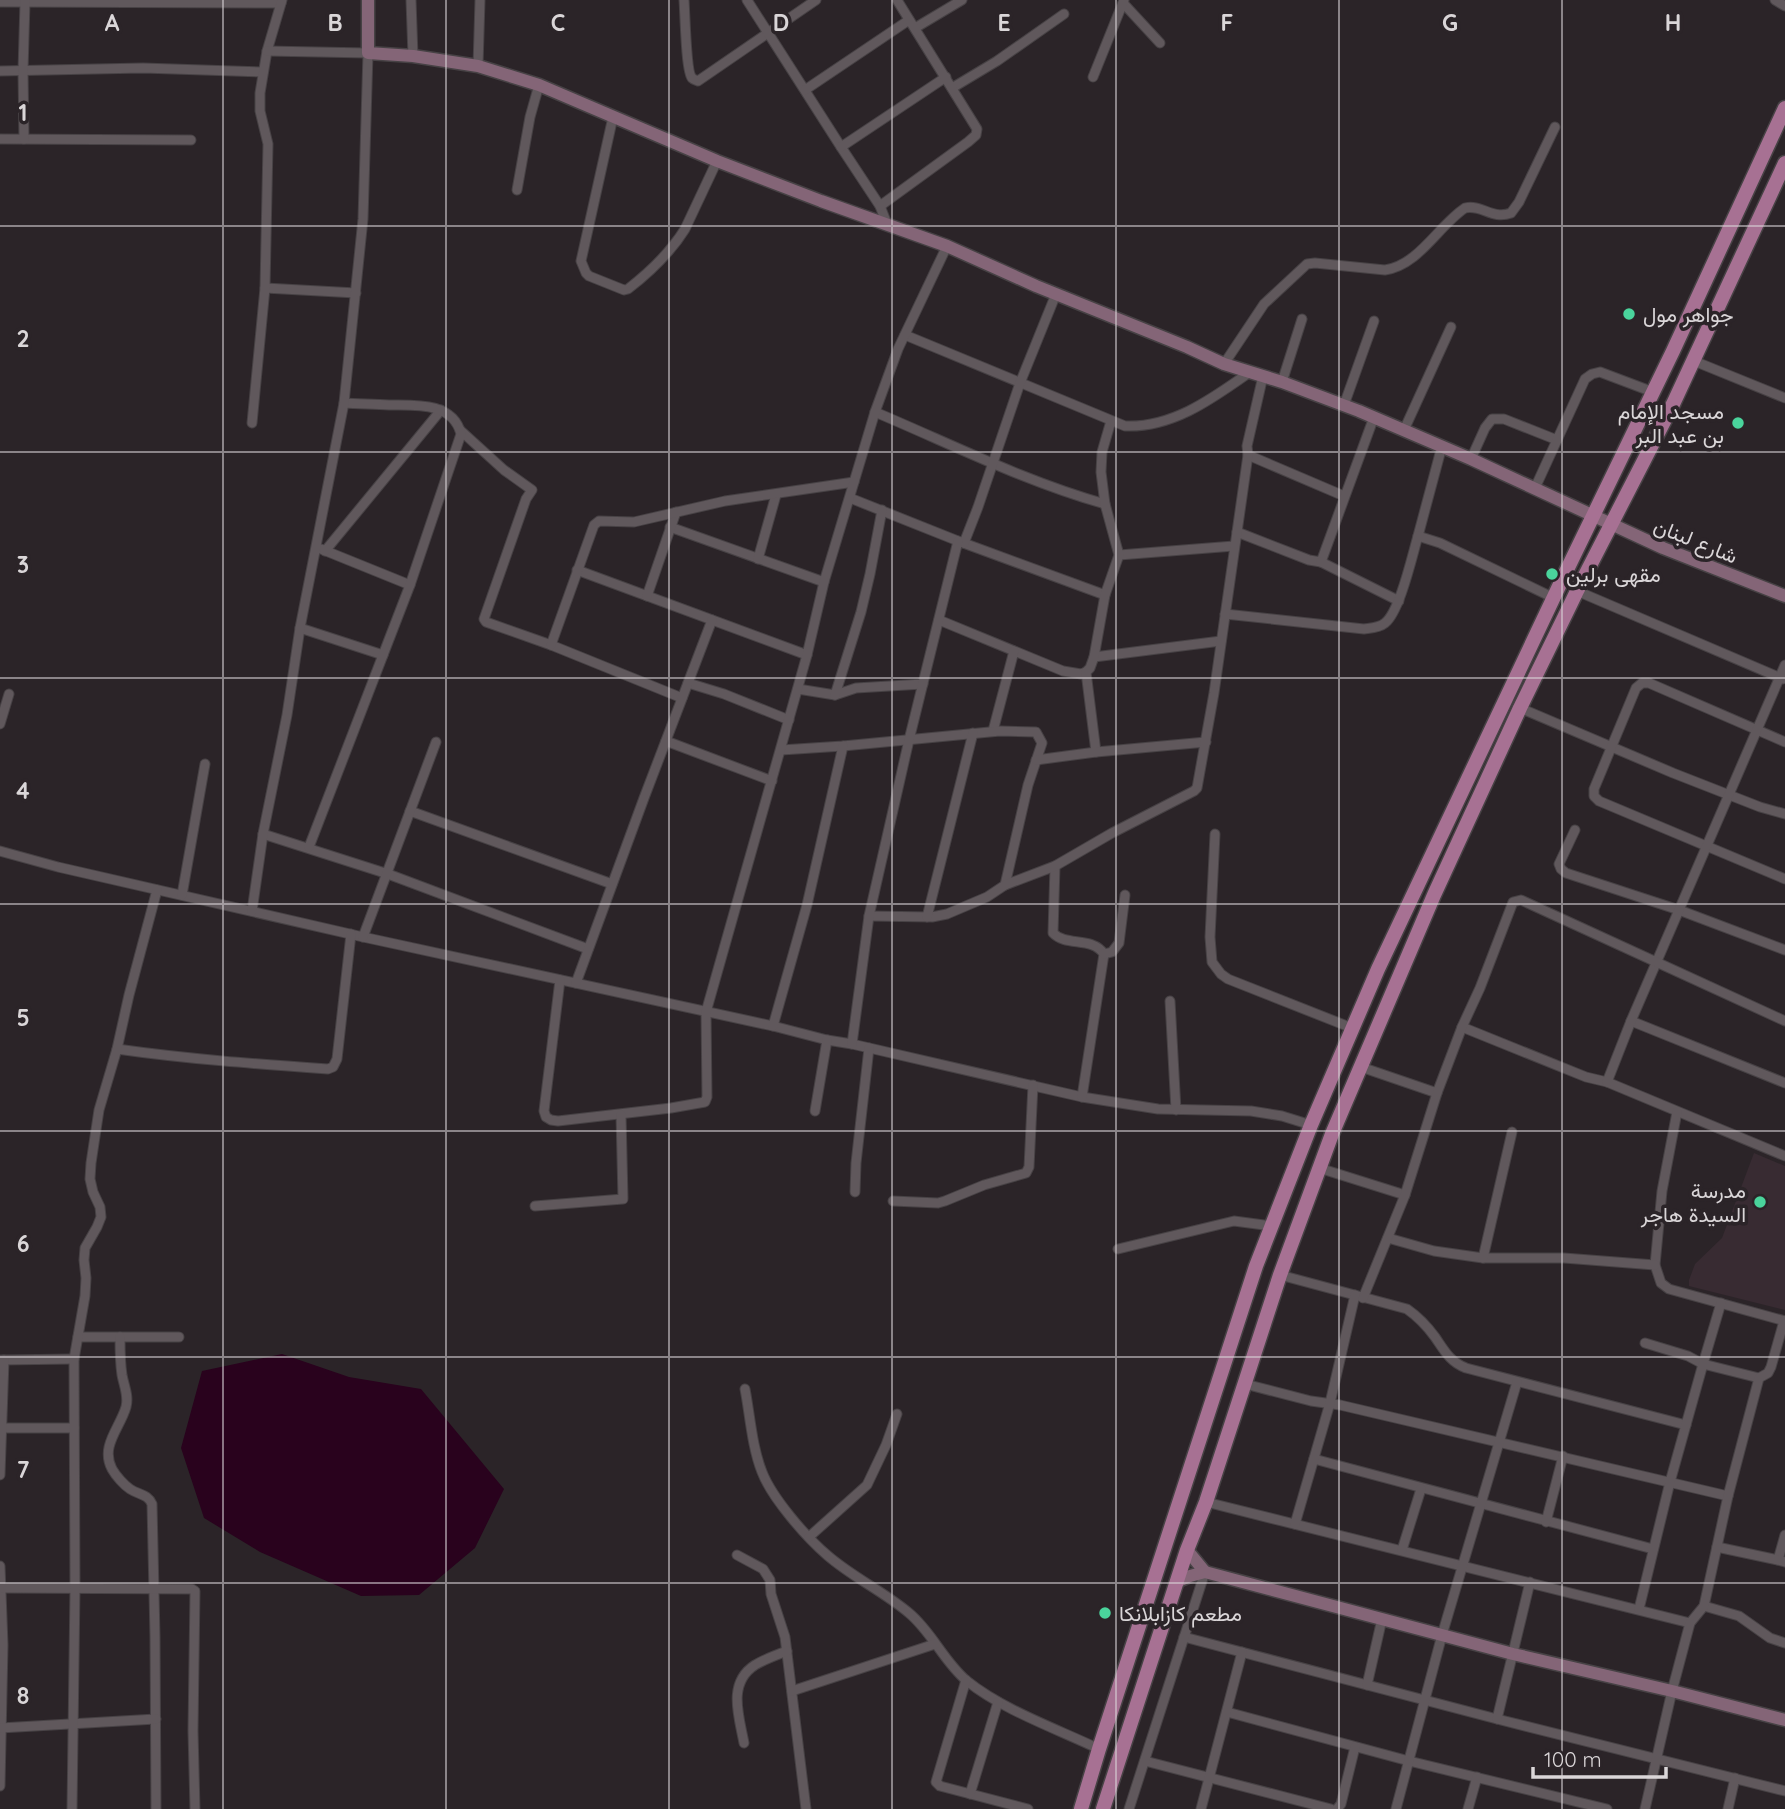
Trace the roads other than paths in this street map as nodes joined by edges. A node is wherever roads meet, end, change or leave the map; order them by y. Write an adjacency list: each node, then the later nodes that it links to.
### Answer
1 (368, 0): 23 (street)
2 (411, 0): 24 (street)
3 (480, 0): 25 (street)
4 (684, 0): 20 (street)
5 (747, 0): 20 (street)
6 (816, 0): 20 (street)
7 (897, 0): 19 (street)
8 (962, 0): 19 (street)
9 (1775, 0): 17 (street)
10 (57, 1): 11 (street); 16 (street)
11 (133, 1): 12 (street)
12 (206, 1): 13 (street)
13 (281, 1): 22 (street)
14 (1124, 1): 21 (street); 30 (street)
15 (0, 2): 16 (street)
16 (25, 2): 27 (street)
17 (1785, 6)
18 (1064, 14): 32 (street)
19 (912, 24): 29 (street); 33 (street)
20 (768, 33): 33 (street)
21 (1160, 43)
22 (267, 51): 23 (street); 28 (street)
23 (368, 53): 24 (street, شارع لبنان); 48 (street)
24 (413, 55): 25 (street, شارع لبنان)
25 (478, 66): 31 (street, شارع لبنان)
26 (0, 71): 27 (street)
27 (23, 71): 28 (street); 38 (street)
28 (263, 72): 47 (street)
29 (946, 77): 32 (street); 40 (street)
30 (1093, 77)
31 (539, 85): 35 (street, شارع لبنان); 43 (street)
32 (952, 88): 44 (street)
33 (805, 90): 40 (street)
34 (1785, 108): 60 (main road)
35 (613, 117): 41 (street, شارع لبنان); 41 (street)
36 (1555, 127): 55 (street)
37 (0, 139): 38 (street)
38 (24, 139): 39 (street)
39 (191, 140)
40 (841, 147): 44 (street)
41 (717, 161): 45 (street, شارع لبنان)
42 (1785, 163): 54 (main road)
43 (517, 190)
44 (880, 206): 45 (street)
45 (887, 224): 46 (street, شارع لبنان)
46 (947, 246): 49 (street, شارع لبنان); 53 (street)
47 (265, 288): 48 (street); 68 (street)
48 (356, 293): 62 (street)
49 (1056, 294): 55 (street, شارع لبنان); 59 (street)
50 (1302, 319): 58 (street)
51 (1374, 321): 63 (street)
52 (1451, 327): 70 (street)
53 (905, 335): 59 (street); 65 (street)
54 (1694, 361): 61 (street); 85 (main road)
55 (1224, 363): 56 (street, شارع لبنان)
56 (1250, 372): 57 (street, شارع لبنان); 67 (street)
57 (1263, 376): 58 (street, شارع لبنان); 73 (street)
58 (1282, 382): 63 (street, شارع لبنان)
59 (1020, 383): 67 (street); 75 (street)
60 (1653, 391): 71 (street); 84 (main road)
61 (1785, 398)
62 (344, 403): 64 (street); 90 (street)
63 (1343, 405): 66 (street, شارع لبنان)
64 (441, 410): 69 (street); 92 (street)
65 (875, 412): 75 (street); 76 (street)
66 (1374, 417): 70 (street, شارع لبنان); 79 (street)
67 (1111, 421): 81 (street)
68 (252, 423)
69 (460, 430): 98 (street); 110 (street)
70 (1404, 430): 72 (street, شارع لبنان)
71 (1557, 440): 74 (street); 77 (street)
72 (1442, 446): 74 (street, شارع لبنان); 88 (street)
73 (1248, 455): 79 (street); 87 (street)
74 (1471, 458): 77 (street, شارع لبنان)
75 (993, 464): 81 (street); 89 (street)
76 (855, 482): 78 (street); 80 (street)
77 (1535, 488): 84 (street, شارع لبنان)
78 (776, 495): 83 (street); 94 (street)
79 (1344, 496): 95 (street)
80 (850, 498): 82 (street); 97 (street)
81 (1105, 504): 93 (street)
82 (882, 510): 89 (street); 122 (street)
83 (676, 512): 86 (street); 96 (street)
84 (1593, 516): 85 (street, شارع لبنان); 103 (main road)
85 (1612, 525): 99 (main road); 102 (street, شارع لبنان)
86 (670, 527): 94 (street); 101 (street)
87 (1237, 532): 91 (street); 95 (street)
88 (1418, 536): 103 (street); 104 (street)
89 (961, 542): 100 (street); 107 (street)
90 (315, 546): 92 (street); 108 (street)
91 (1234, 546): 93 (street); 105 (street)
92 (325, 551): 98 (street)
93 (1119, 555): 100 (street)
94 (758, 559): 97 (street)
95 (1321, 562): 104 (street)
96 (577, 570): 101 (street); 110 (street)
97 (824, 582): 113 (street)
98 (410, 585): 112 (street)
99 (1577, 591): 117 (street); 124 (main road)
100 (1105, 595): 114 (street)
101 (647, 596): 106 (street)
102 (1785, 596)
103 (1554, 598): 177 (main road)
104 (1399, 601): 105 (street)
105 (1225, 614): 109 (street)
106 (712, 620): 113 (street); 118 (street)
107 (939, 620): 111 (street); 119 (street)
108 (300, 628): 112 (street); 146 (street)
109 (1221, 641): 114 (street); 133 (street)
110 (551, 645): 123 (street)
111 (1014, 651): 116 (street); 128 (street)
112 (383, 655): 149 (street)
113 (807, 655): 120 (street)
114 (1094, 657): 116 (street)
115 (1785, 665): 117 (street)
116 (1086, 672): 138 (street)
117 (1783, 679): 127 (street)
118 (688, 683): 123 (street); 125 (street)
119 (923, 684): 122 (street); 130 (street)
120 (798, 689): 122 (street); 125 (street)
121 (9, 694): 126 (street)
122 (835, 695)
123 (682, 698): 131 (street)
124 (1520, 708): 136 (street); 182 (main road)
125 (789, 720): 137 (street)
126 (0, 724)
127 (1757, 730): 134 (street); 136 (street); 142 (street)
128 (993, 732): 129 (street); 139 (street)
129 (974, 733): 130 (street); 162 (street)
130 (909, 740): 135 (street); 161 (street)
131 (666, 741): 141 (street); 154 (street)
132 (436, 742): 143 (street)
133 (1206, 742): 138 (street); 151 (street)
134 (1785, 742)
135 (843, 746): 137 (street); 175 (street)
136 (1612, 746): 142 (street); 148 (street)
137 (781, 750): 141 (street)
138 (1096, 752): 139 (street)
139 (1036, 760): 155 (street)
140 (205, 764): 157 (street)
141 (772, 781): 172 (street)
142 (1730, 795): 144 (street); 148 (street)
143 (410, 811): 152 (street); 154 (street)
144 (1785, 814)
145 (1575, 830): 159 (street)
146 (263, 834): 149 (street); 160 (street)
147 (1215, 834): 177 (street)
148 (1707, 846): 153 (street); 159 (street)
149 (309, 847): 152 (street)
150 (0, 851): 156 (street)
151 (1055, 866): 155 (street); 167 (street)
152 (388, 874): 164 (street); 165 (street)
153 (1785, 879)
154 (612, 884): 165 (street)
155 (1005, 885): 162 (street)
156 (157, 890): 157 (street); 181 (street)
157 (181, 895): 160 (street)
158 (1125, 895): 167 (street)
159 (1679, 910): 166 (street); 168 (street)
160 (253, 911): 163 (street)
161 (869, 916): 162 (street); 179 (street)
162 (927, 917)
163 (351, 934): 164 (street); 181 (street)
164 (363, 937): 169 (street)
165 (588, 949): 170 (street)
166 (1785, 950)
167 (1104, 954): 187 (street)
168 (1657, 962): 173 (street); 174 (street); 176 (street)
169 (560, 980): 170 (street); 191 (street)
170 (576, 983): 172 (street)
171 (1170, 1001): 188 (street)
172 (706, 1012): 175 (street); 191 (street)
173 (1631, 1021): 183 (street); 184 (street)
174 (1785, 1021)
175 (772, 1026): 178 (street)
176 (1462, 1027): 183 (street); 186 (street)
177 (1352, 1028): 192 (main road)
178 (827, 1040): 179 (street); 189 (street)
179 (852, 1044): 180 (street)
180 (869, 1048): 185 (street); 196 (street)
181 (117, 1049): 209 (street)
182 (1361, 1067): 186 (street); 195 (main road)
183 (1607, 1082): 190 (street)
184 (1785, 1083)
185 (1033, 1085): 187 (street); 198 (street)
186 (1437, 1093): 197 (street)
187 (1082, 1097): 188 (street)
188 (1176, 1110): 192 (street)
189 (815, 1111)
190 (1677, 1112): 194 (street); 204 (street)
191 (621, 1115): 199 (street)
192 (1311, 1125): 200 (main road)
193 (1511, 1132): 203 (street)
194 (1785, 1156)
195 (1319, 1168): 197 (street); 205 (main road)
196 (855, 1192)
197 (1405, 1195): 201 (street)
198 (893, 1201)
199 (535, 1206)
200 (1272, 1226): 202 (street); 277 (main road)
201 (1388, 1238): 203 (street); 206 (street)
202 (1118, 1249)
203 (1483, 1258): 204 (street)
204 (1655, 1265): 207 (street)
205 (1280, 1275): 206 (street); 218 (main road)
206 (1359, 1296): 217 (street); 220 (street)
207 (1721, 1303): 208 (street); 215 (street)
208 (1784, 1321): 216 (street)
209 (78, 1337): 210 (street); 213 (street)
210 (120, 1337): 211 (street); 251 (street)
211 (179, 1337)
212 (1645, 1343): 215 (street)
213 (74, 1359): 214 (street); 224 (street)
214 (2, 1360): 223 (street)
215 (1703, 1364): 216 (street); 222 (street)
216 (1759, 1378): 231 (street)
217 (1517, 1382): 222 (street); 225 (street)
218 (1245, 1384): 220 (street); 232 (main road)
219 (745, 1389): 237 (street)
220 (1330, 1403): 225 (street); 227 (street)
221 (897, 1414): 237 (street)
222 (1686, 1425): 229 (street)
223 (1, 1428): 224 (street); 228 (street)
224 (74, 1428): 250 (street)
225 (1499, 1443): 226 (street); 233 (street)
226 (1563, 1456): 229 (street); 234 (street)
227 (1314, 1459): 230 (street); 235 (street)
228 (0, 1475)
229 (1670, 1482): 231 (street); 239 (street)
230 (1421, 1489): 233 (street); 241 (street)
231 (1728, 1496): 238 (street)
232 (1206, 1502): 235 (street); 240 (main road)
233 (1481, 1505): 234 (street); 245 (street)
234 (1546, 1522): 239 (street)
235 (1295, 1524): 241 (street)
236 (1785, 1535): 243 (street)
237 (809, 1537): 258 (street)
238 (1717, 1546): 243 (street); 252 (street)
239 (1653, 1549): 253 (street)
240 (1187, 1550): 246 (street); 248 (main road)
241 (1402, 1550): 245 (street)
242 (737, 1555): 260 (street)
243 (1782, 1561)
244 (0, 1566): 249 (street)
245 (1464, 1566): 247 (street); 256 (street)
246 (1205, 1572): 248 (street); 254 (street); 257 (street)
247 (1530, 1582): 253 (street); 262 (street)
248 (1176, 1583): 293 (main road)
249 (1, 1588): 250 (street); 274 (street)
250 (75, 1588): 251 (street); 273 (street)
251 (154, 1589): 270 (street); 289 (street)
252 (1704, 1606): 255 (street); 259 (street)
253 (1639, 1609): 255 (street)
254 (1382, 1619): 256 (street); 264 (street)
255 (1690, 1623): 266 (street)
256 (1443, 1635): 262 (street); 267 (street)
257 (1184, 1637): 261 (street); 279 (street)
258 (935, 1643): 263 (street); 265 (street)
259 (1785, 1643)
260 (787, 1651): 265 (street); 275 (street)
261 (1242, 1652): 264 (street); 269 (street)
262 (1513, 1654): 266 (street); 271 (street)
263 (966, 1680): 268 (street); 286 (street)
264 (1367, 1685): 267 (street)
265 (792, 1691): 290 (street)
266 (1672, 1691): 272 (street); 278 (street)
267 (1424, 1700): 271 (street); 280 (street)
268 (998, 1702): 277 (street); 286 (street)
269 (1227, 1712): 276 (street); 281 (street)
270 (156, 1718): 273 (street); 288 (street)
271 (1497, 1719): 278 (street)
272 (1785, 1720)
273 (72, 1723): 274 (street); 287 (street)
274 (0, 1728): 284 (street)
275 (744, 1743)
276 (1355, 1746): 280 (street); 297 (street)
277 (1099, 1749): 292 (main road)
278 (1656, 1758): 283 (street); 301 (street)
279 (1145, 1760): 281 (street); 294 (street)
280 (1409, 1761): 282 (street); 298 (street)
281 (1210, 1777): 295 (street); 296 (street)
282 (1477, 1777): 299 (street); 300 (street)
283 (1735, 1778): 285 (street); 302 (street)
284 (0, 1786)
285 (1785, 1791)
286 (970, 1794): 291 (street)
287 (72, 1809)
288 (156, 1809)
289 (195, 1809)
290 (806, 1809)
291 (1028, 1809)
292 (1081, 1809)
293 (1103, 1809)
294 (1129, 1809)
295 (1201, 1809)
296 (1331, 1809)
297 (1337, 1809)
298 (1396, 1809)
299 (1468, 1809)
300 (1607, 1809)
301 (1645, 1809)
302 (1728, 1809)

